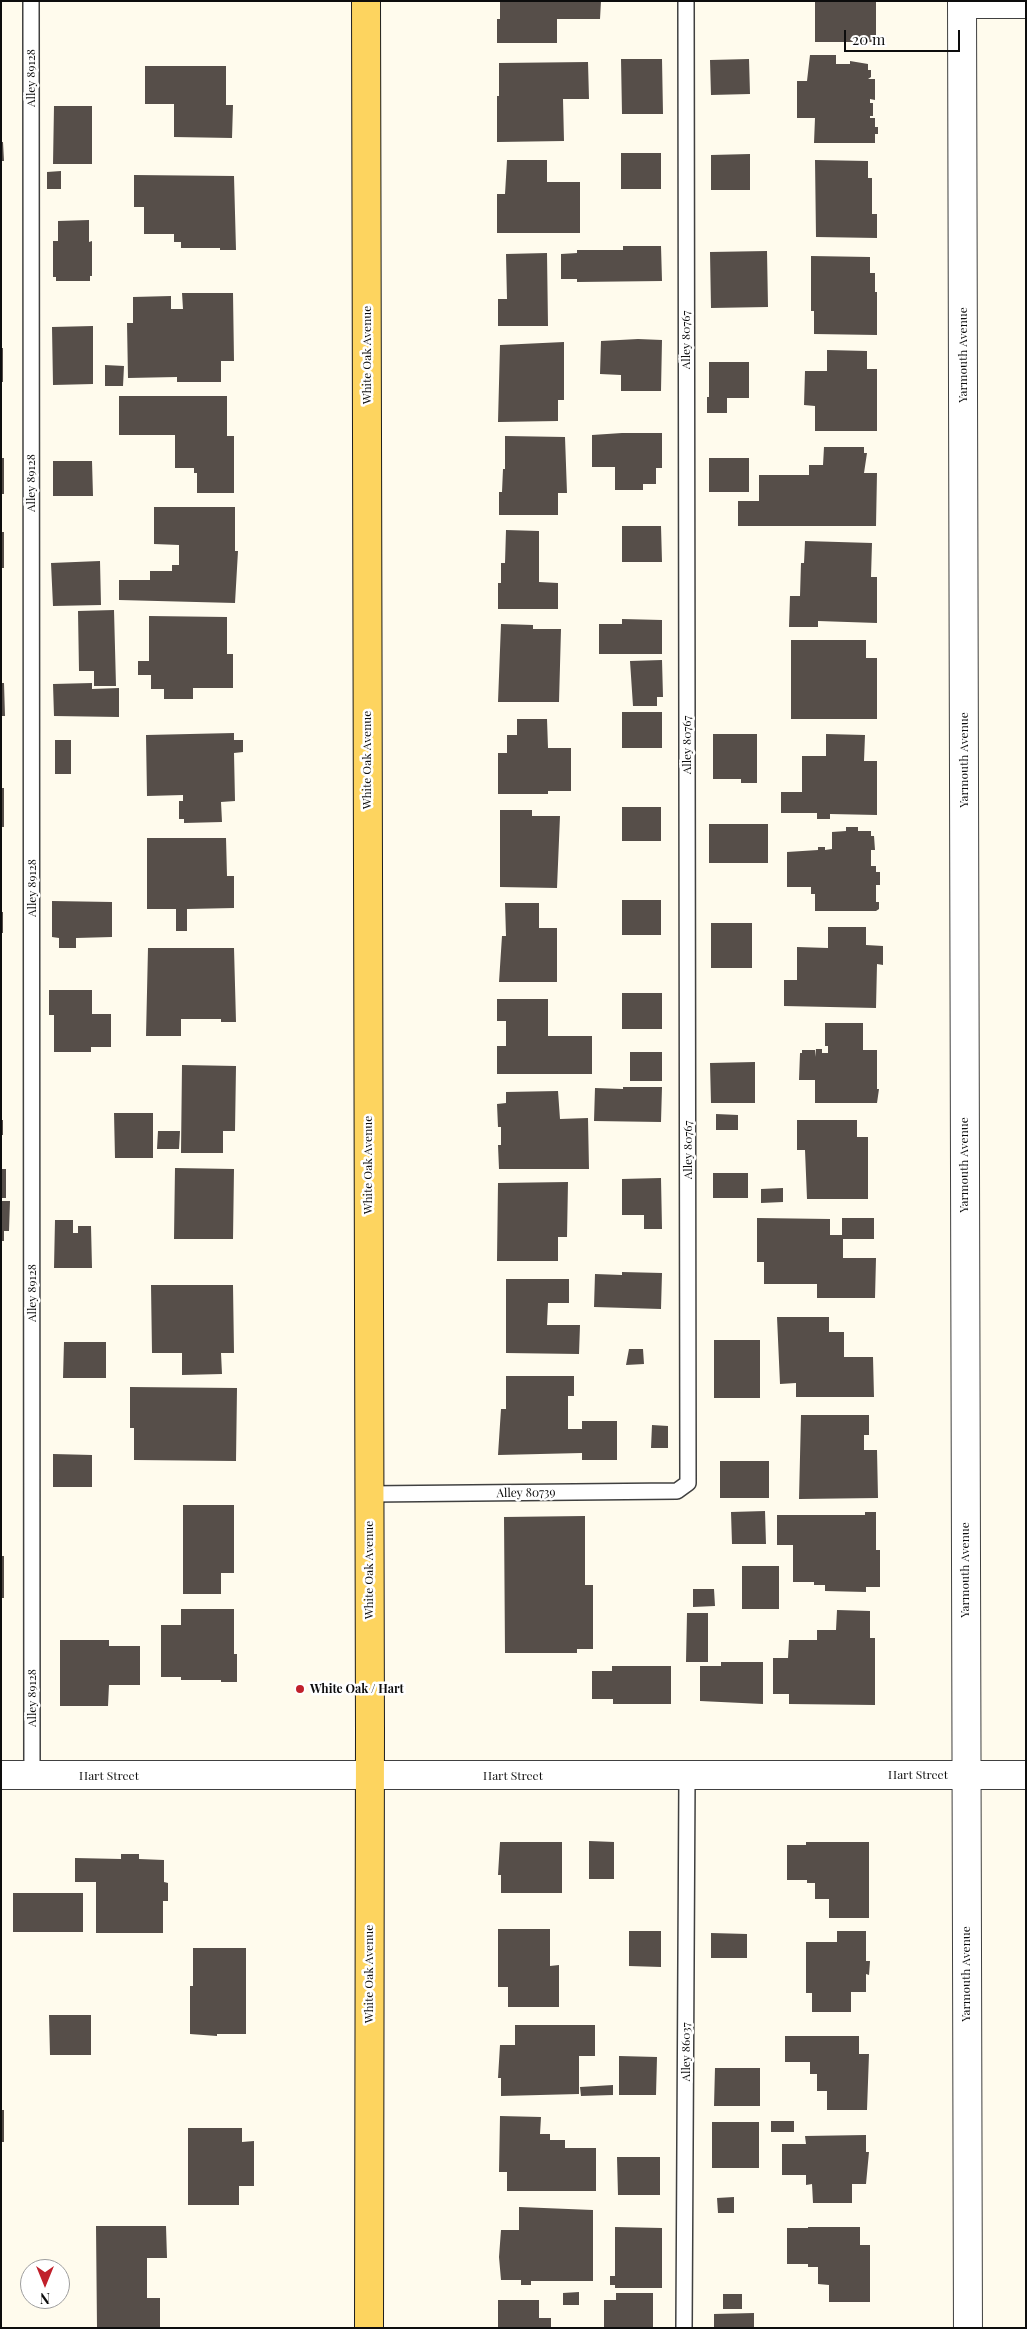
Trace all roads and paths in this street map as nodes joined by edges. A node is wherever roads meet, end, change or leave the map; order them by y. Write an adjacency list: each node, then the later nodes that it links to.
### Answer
1 (31, 1): 11 (lane, Alley 89128)
2 (366, 1): 7 (main road, White Oak Avenue)
3 (686, 1): 6 (lane, Alley 80767)
4 (962, 3): 5 (street); 9 (street, Yarmouth Avenue)
5 (1026, 4)
6 (682, 1486): 7 (lane, Alley 80739)
7 (369, 1494): 12 (main road, White Oak Avenue)
8 (1, 1775): 11 (street, Hart Street)
9 (965, 1775): 10 (street, Hart Street); 13 (street, Hart Street); 16 (street, Yarmouth Avenue)
10 (1026, 1775)
11 (32, 1776): 12 (street, Hart Street)
12 (370, 1776): 13 (street, Hart Street); 14 (main road, White Oak Avenue)
13 (688, 1776): 15 (lane, Alley 86037)
14 (369, 2328)
15 (684, 2328)
16 (968, 2328)

